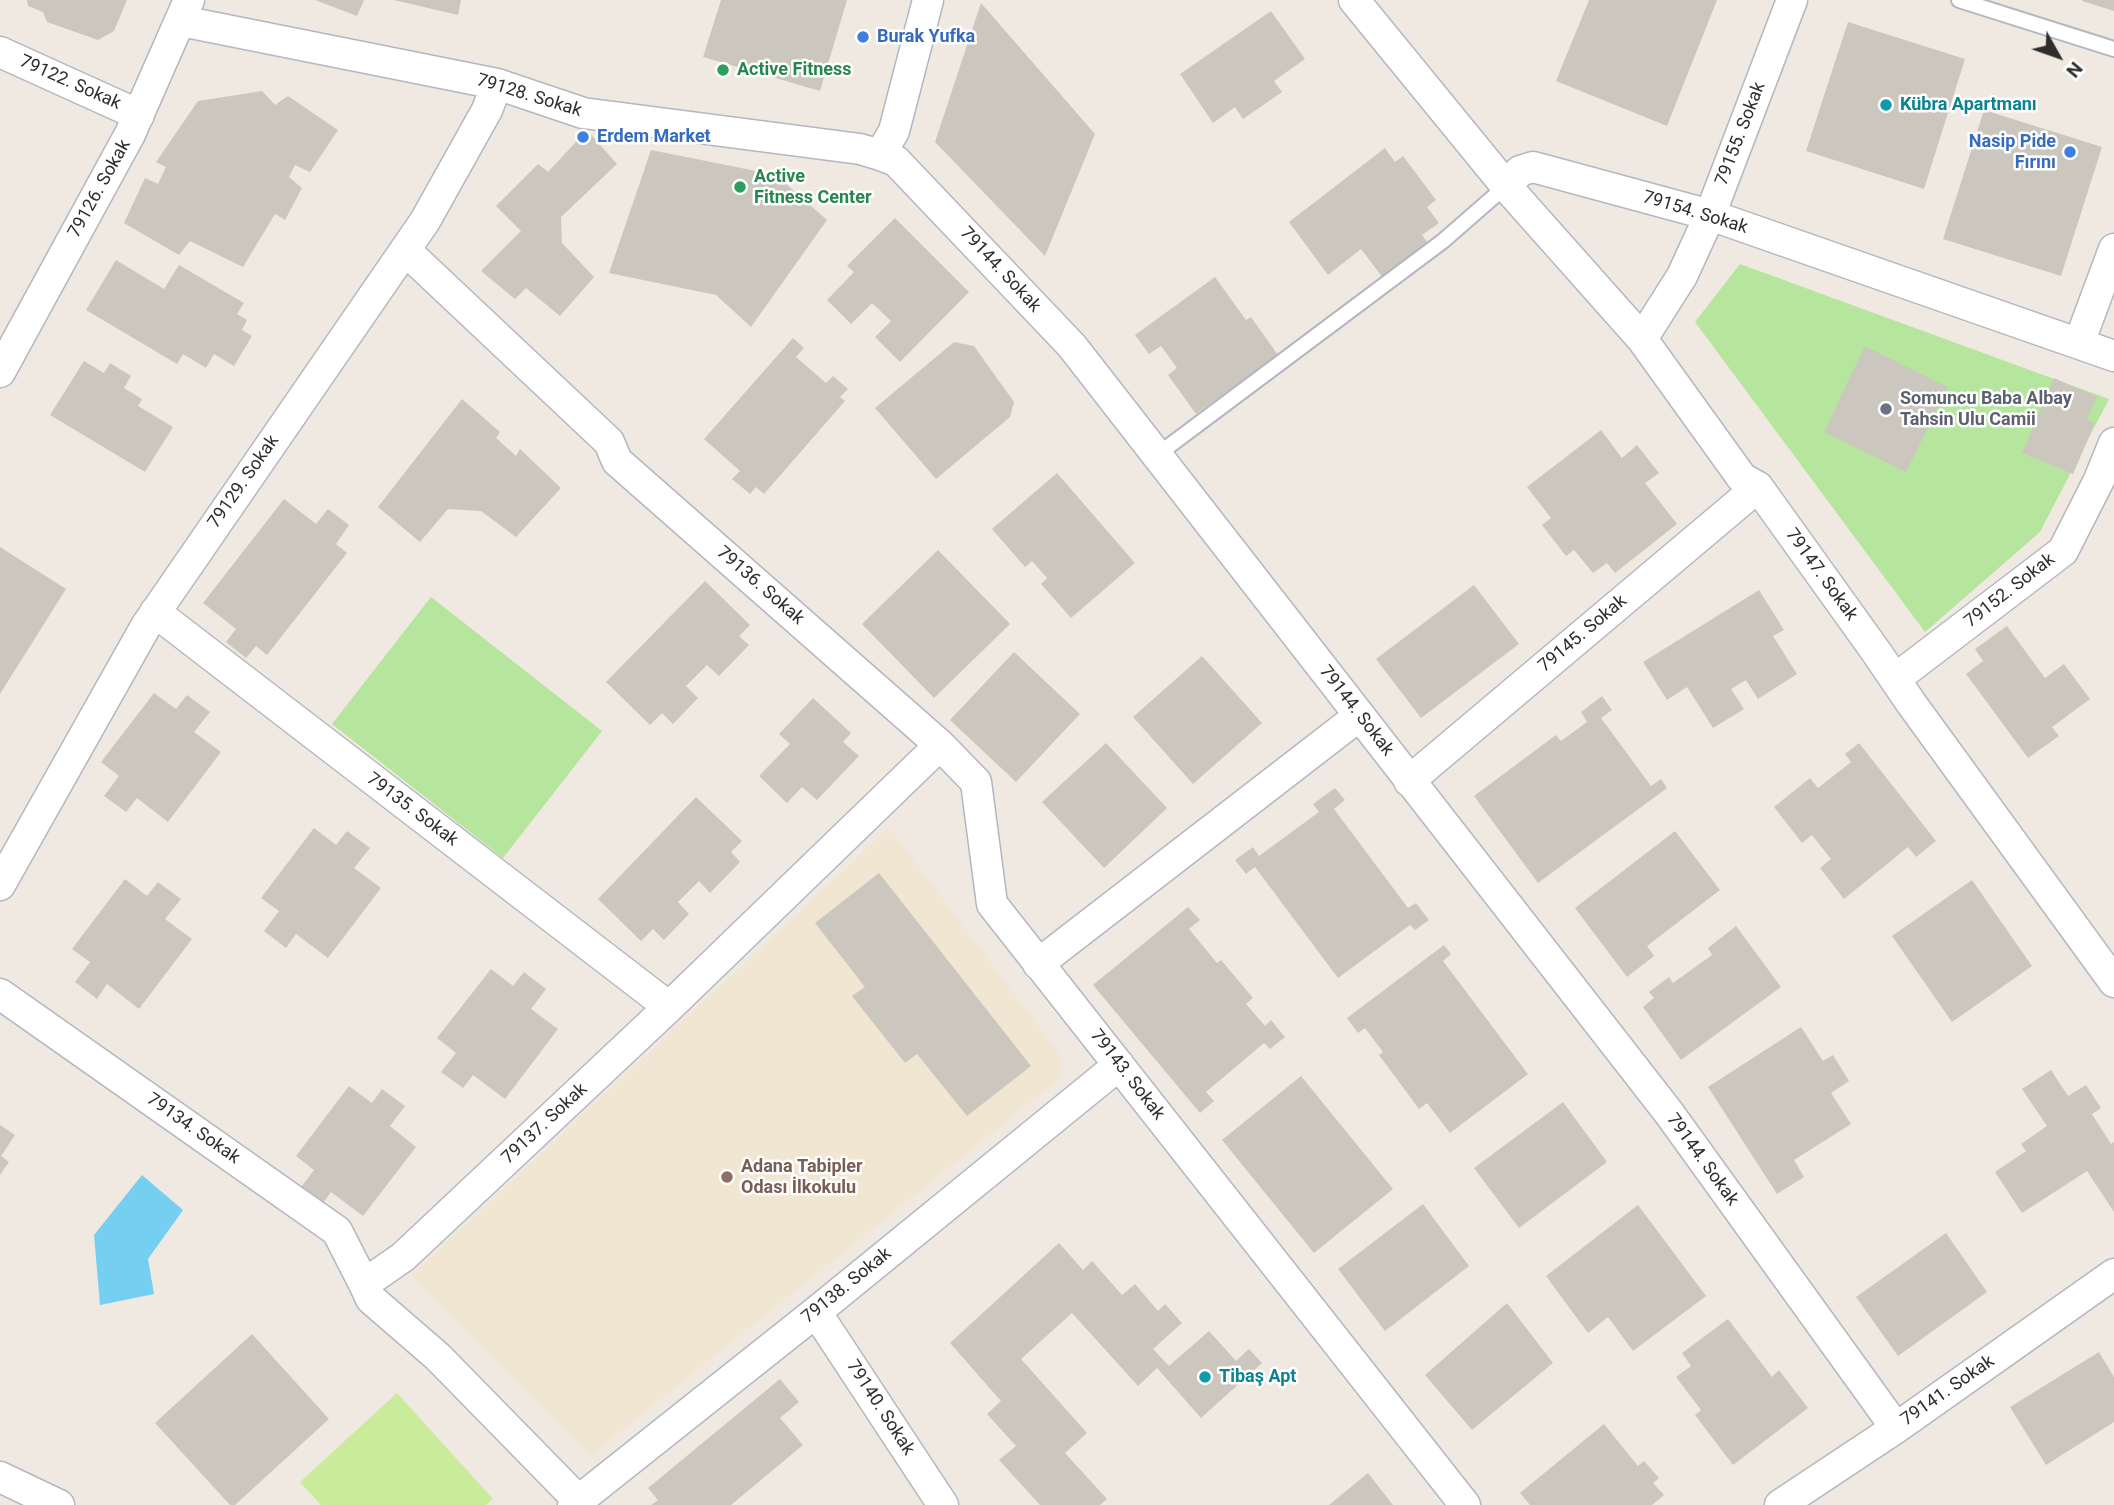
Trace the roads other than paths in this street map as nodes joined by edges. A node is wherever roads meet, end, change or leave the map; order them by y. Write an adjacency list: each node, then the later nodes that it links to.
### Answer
1 (928, 0): 10 (street)
2 (1354, 0): 11 (street)
3 (1792, 0): 12 (street, 79155. Sokak)
4 (1959, 0): 6 (lane)
5 (185, 11): 8 (street, 79128. Sokak); 9 (street, 79126. Sokak)
6 (2114, 49)
7 (0, 52): 9 (street, 79122. Sokak)
8 (497, 84): 10 (street, 79128. Sokak); 13 (street, 79129. Sokak)
9 (139, 114): 18 (street, 79126. Sokak)
10 (880, 155): 20 (street, 79144. Sokak)
11 (1506, 186): 12 (street, 79154. Sokak); 15 (street, 79147. Sokak); 20 (lane)
12 (1710, 215): 15 (street, 79155. Sokak); 16 (street, 79154. Sokak)
13 (405, 250): 22 (street, 79129. Sokak); 25 (street, 79136. Sokak)
14 (2114, 250): 16 (street)
15 (1642, 339): 21 (street, 79147. Sokak)
16 (2079, 343): 17 (street, 79154. Sokak)
17 (2114, 356)
18 (0, 372)
19 (2114, 443): 23 (street, 79152. Sokak)
20 (1157, 455): 24 (street, 79144. Sokak)
21 (1758, 487): 23 (street, 79147. Sokak); 26 (street, 79145. Sokak)
22 (155, 612): 27 (street, 79129. Sokak); 31 (street, 79135. Sokak)
23 (1895, 679): 29 (street, 79147. Sokak)
24 (1359, 716): 26 (street, 79144. Sokak); 28 (street)
25 (940, 745): 28 (street, 79136. Sokak); 31 (street, 79137. Sokak)
26 (1409, 781): 36 (street, 79144. Sokak)
27 (0, 885)
28 (1038, 964): 32 (street, 79143. Sokak)
29 (2114, 982)
30 (0, 994): 34 (street, 79134. Sokak)
31 (669, 1007): 34 (street, 79137. Sokak)
32 (1119, 1065): 35 (street, 79138. Sokak); 41 (street, 79143. Sokak)
33 (2114, 1274): 36 (street, 79141. Sokak)
34 (364, 1284): 38 (street)
35 (816, 1312): 38 (street, 79138. Sokak); 40 (street, 79140. Sokak)
36 (1896, 1429): 42 (street, 79141. Sokak)
37 (0, 1477): 39 (street)
38 (576, 1503)
39 (59, 1505)
40 (943, 1505)
41 (1465, 1505)
42 (1780, 1505)

